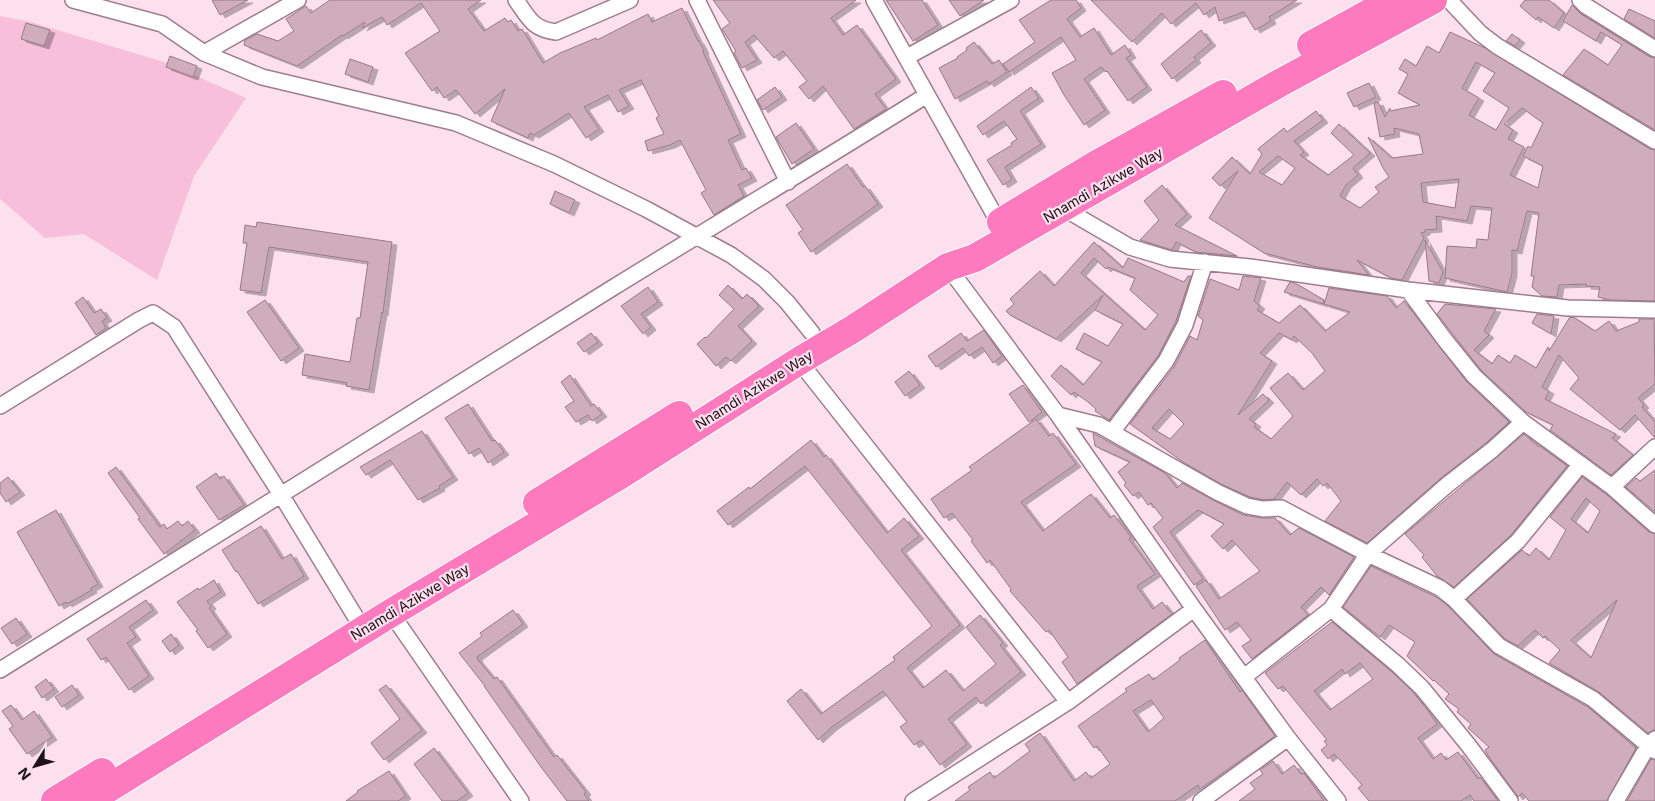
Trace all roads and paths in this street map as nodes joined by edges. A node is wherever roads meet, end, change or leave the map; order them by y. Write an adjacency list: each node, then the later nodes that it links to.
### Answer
1 (73, 0): 13 (street)
2 (298, 0): 13 (street)
3 (516, 0): 4 (street)
4 (630, 0)
5 (697, 0): 17 (street)
6 (874, 0): 14 (street)
7 (1011, 0): 14 (street)
8 (1393, 0): 19 (highway, Nnamdi Azikwe Way)
9 (1433, 0): 18 (highway, Nnamdi Azikwe Way)
10 (1449, 0): 16 (street)
11 (1580, 0): 12 (street)
12 (1655, 48)
13 (204, 53): 20 (street)
14 (907, 57): 15 (street)
15 (927, 95): 17 (street); 19 (street)
16 (1655, 141)
17 (788, 182): 20 (street)
18 (1063, 208): 21 (street); 22 (highway, Nnamdi Azikwe Way)
19 (999, 223): 25 (highway, Nnamdi Azikwe Way)
20 (697, 236): 25 (street); 34 (street)
21 (1205, 262): 23 (street); 30 (street)
22 (948, 267): 26 (highway, Nnamdi Azikwe Way); 28 (street)
23 (1408, 290): 24 (street); 29 (street)
24 (1655, 310)
25 (812, 333): 41 (highway, Nnamdi Azikwe Way)
26 (798, 361): 40 (highway, Nnamdi Azikwe Way); 44 (street)
27 (0, 406): 34 (street)
28 (1058, 415): 30 (street); 38 (street)
29 (1523, 422): 32 (street); 36 (street)
30 (1112, 432): 36 (street)
31 (1655, 447): 33 (street)
32 (1581, 464): 33 (street); 37 (street)
33 (1612, 487): 35 (street)
34 (280, 493): 41 (street); 42 (street)
35 (1655, 525)
36 (1368, 554): 37 (street); 39 (street)
37 (1454, 599): 46 (street)
38 (1194, 609): 43 (street); 44 (street)
39 (1331, 609): 43 (street); 53 (street)
40 (391, 613): 48 (highway, Nnamdi Azikwe Way); 49 (street)
41 (355, 616): 47 (highway, Nnamdi Azikwe Way)
42 (0, 670)
43 (1244, 677): 45 (street)
44 (1068, 702): 50 (street)
45 (1288, 738): 51 (street); 52 (street)
46 (1653, 745): 54 (street)
47 (55, 801)
48 (88, 801)
49 (521, 801)
50 (913, 801)
51 (1201, 801)
52 (1338, 801)
53 (1510, 801)
54 (1616, 801)

